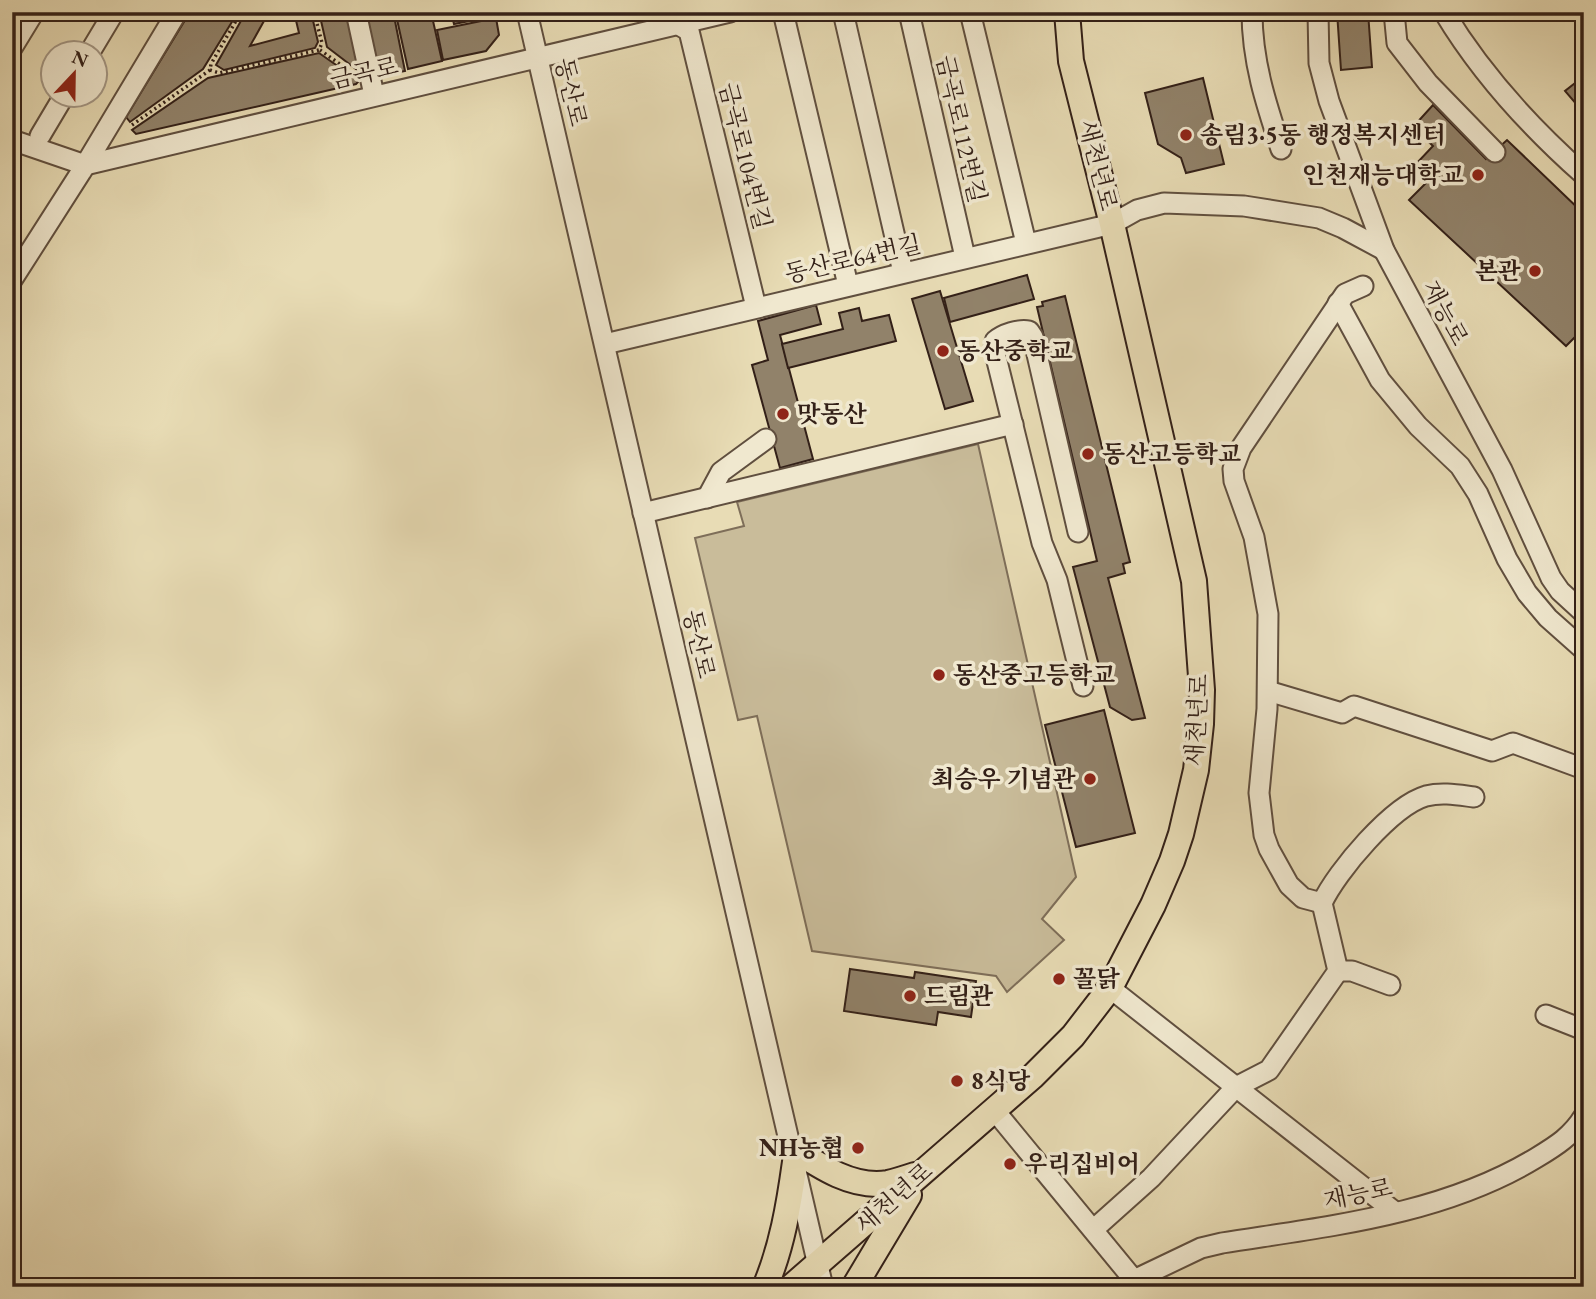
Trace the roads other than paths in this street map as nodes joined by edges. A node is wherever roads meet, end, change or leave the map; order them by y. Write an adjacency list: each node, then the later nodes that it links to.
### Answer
1 (34, 12): 18 (street)
2 (114, 12): 17 (street)
3 (177, 12): 26 (street)
4 (356, 12): 20 (street)
5 (527, 12): 19 (street, 동산로)
6 (730, 12): 16 (street, 금곡로)
7 (783, 12): 34 (street)
8 (843, 12): 32 (street)
9 (909, 12): 31 (street, 금곡로112번길)
10 (970, 12): 29 (street)
11 (1067, 12): 28 (main road, 새천년로)
12 (1252, 12): 24 (street)
13 (1318, 12): 30 (street, 재능로)
14 (1394, 12): 25 (street)
15 (1444, 12): 27 (street)
16 (670, 19): 19 (street, 금곡로); 37 (street, 금곡로104번길)
17 (98, 38)
18 (12, 48)
19 (538, 59): 20 (street, 금곡로); 38 (street, 동산로)
20 (374, 96): 26 (street, 금곡로)
21 (57, 108): 22 (street)
22 (40, 136)
23 (12, 140): 26 (street)
24 (1281, 149)
25 (1495, 152)
26 (85, 165): 33 (street)
27 (1584, 174)
28 (1112, 223): 29 (street, 동산로64번길); 30 (street, 동산로64번길); 53 (main road, 새천년로)
29 (1026, 243): 31 (street, 동산로64번길)
30 (1384, 250): 44 (street, 재능로)
31 (965, 257): 32 (street, 동산로64번길)
32 (903, 272): 34 (street, 동산로64번길)
33 (12, 280)
34 (848, 285): 37 (street, 동산로64번길)
35 (1363, 286): 36 (street)
36 (1338, 303): 45 (street); 47 (street)
37 (756, 307): 38 (street, 동산로64번길)
38 (604, 344): 42 (street, 동산로)
39 (1013, 424): 41 (street); 43 (street); 46 (street)
40 (766, 439): 41 (street)
41 (707, 498): 42 (street)
42 (643, 513): 59 (street, 동산로)
43 (1078, 532)
44 (1584, 613)
45 (1584, 650)
46 (1083, 686)
47 (1268, 691): 48 (street); 50 (street)
48 (1584, 769)
49 (1474, 797): 50 (street)
50 (1322, 903): 51 (street)
51 (1338, 971): 52 (street); 56 (street)
52 (1390, 985)
53 (1110, 988): 56 (street); 57 (main road, 새천년로)
54 (1545, 1015): 55 (street)
55 (1584, 1030)
56 (1236, 1087): 61 (street); 62 (street)
57 (995, 1111): 60 (main road, 새천년로); 62 (street)
58 (1583, 1119): 61 (street, 재능로)
59 (793, 1155): 60 (main road); 63 (street, 동산로); 65 (main road)
60 (923, 1173): 63 (main road, 새천년로); 67 (main road)
61 (1395, 1212): 64 (street, 재능로)
62 (1094, 1229): 64 (street)
63 (821, 1275): 66 (main road, 새천년로)
64 (1131, 1283)
65 (765, 1287)
66 (792, 1287)
67 (854, 1287)

